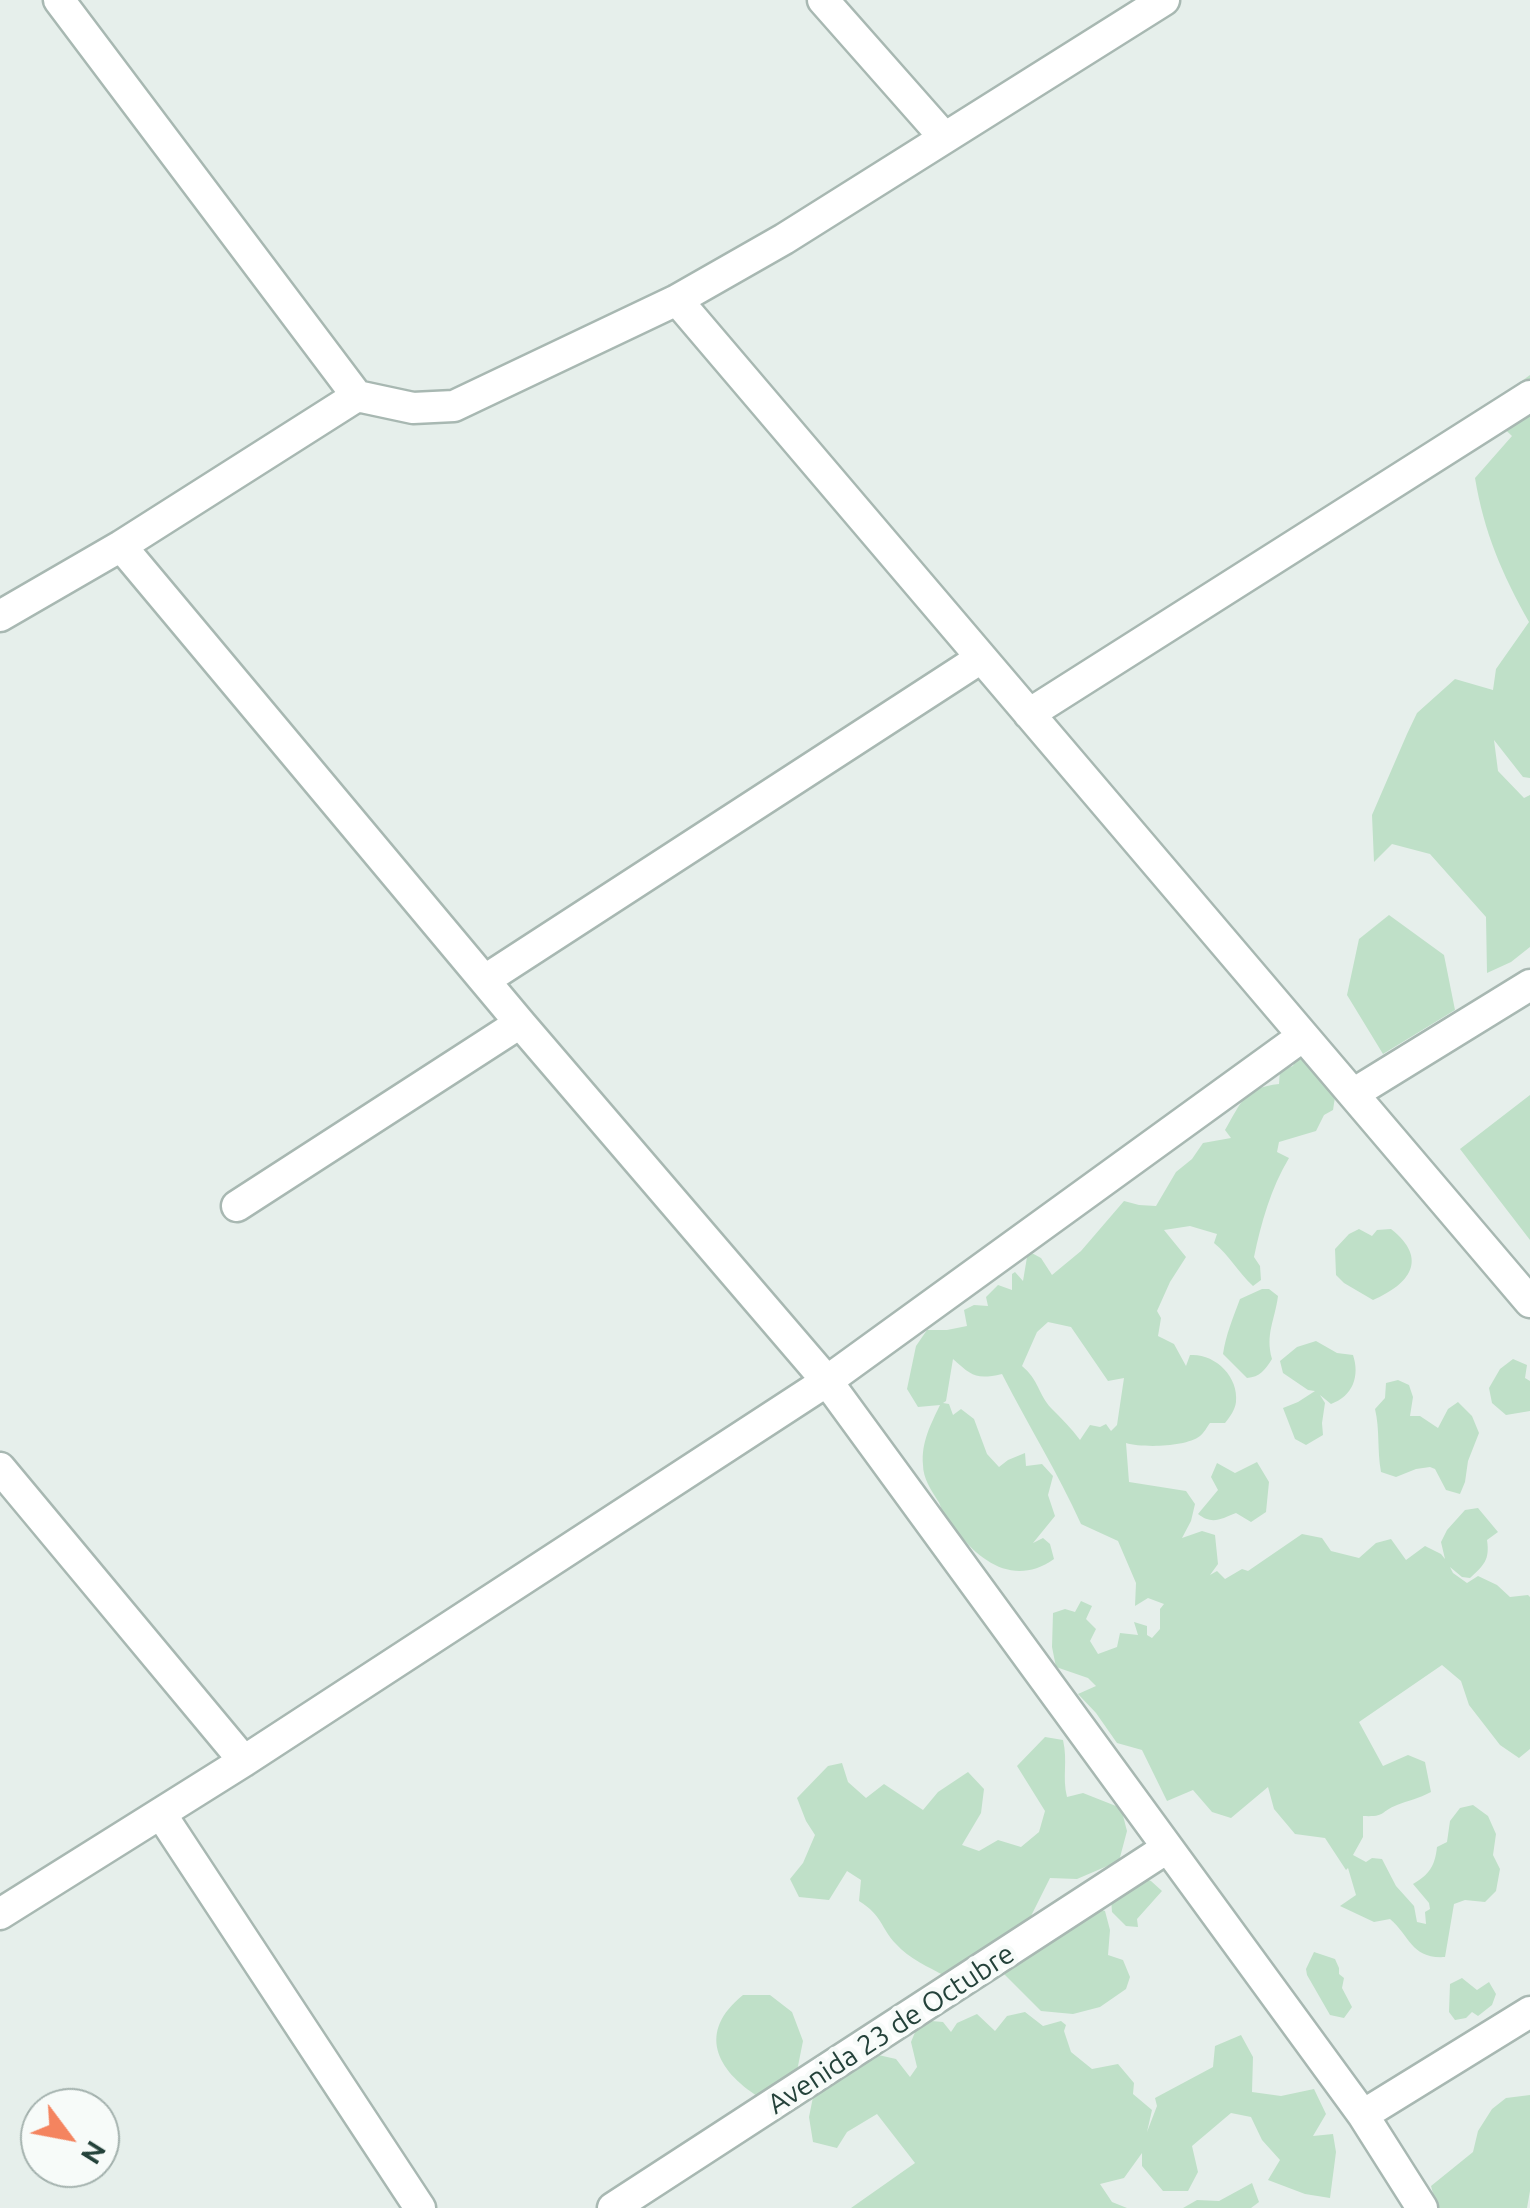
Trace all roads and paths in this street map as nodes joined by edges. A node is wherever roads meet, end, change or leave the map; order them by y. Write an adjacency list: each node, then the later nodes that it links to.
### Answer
1 (58, 0): 6 (street)
2 (823, 0): 4 (street)
3 (1164, 0): 4 (street)
4 (944, 137): 5 (street)
5 (676, 300): 6 (street); 10 (street)
6 (357, 396): 8 (street)
7 (1530, 396): 11 (street)
8 (121, 546): 9 (street); 12 (street)
9 (0, 616)
10 (981, 658): 11 (street); 12 (street)
11 (1029, 714): 15 (street)
12 (484, 980): 14 (street)
13 (1530, 985): 16 (street)
14 (520, 1023): 17 (street); 19 (street)
15 (1304, 1036): 16 (street); 19 (street)
16 (1354, 1094): 18 (street)
17 (237, 1206)
18 (1530, 1302)
19 (826, 1381): 21 (street); 23 (street)
20 (0, 1468): 21 (street)
21 (244, 1760): 22 (street)
22 (161, 1814): 24 (street); 27 (street)
23 (1167, 1848): 26 (street); 28 (street, Avenida 23 de Octubre)
24 (0, 1914)
25 (1530, 2012): 26 (street)
26 (1363, 2116): 29 (street)
27 (420, 2208)
28 (613, 2208)
29 (1422, 2208)

